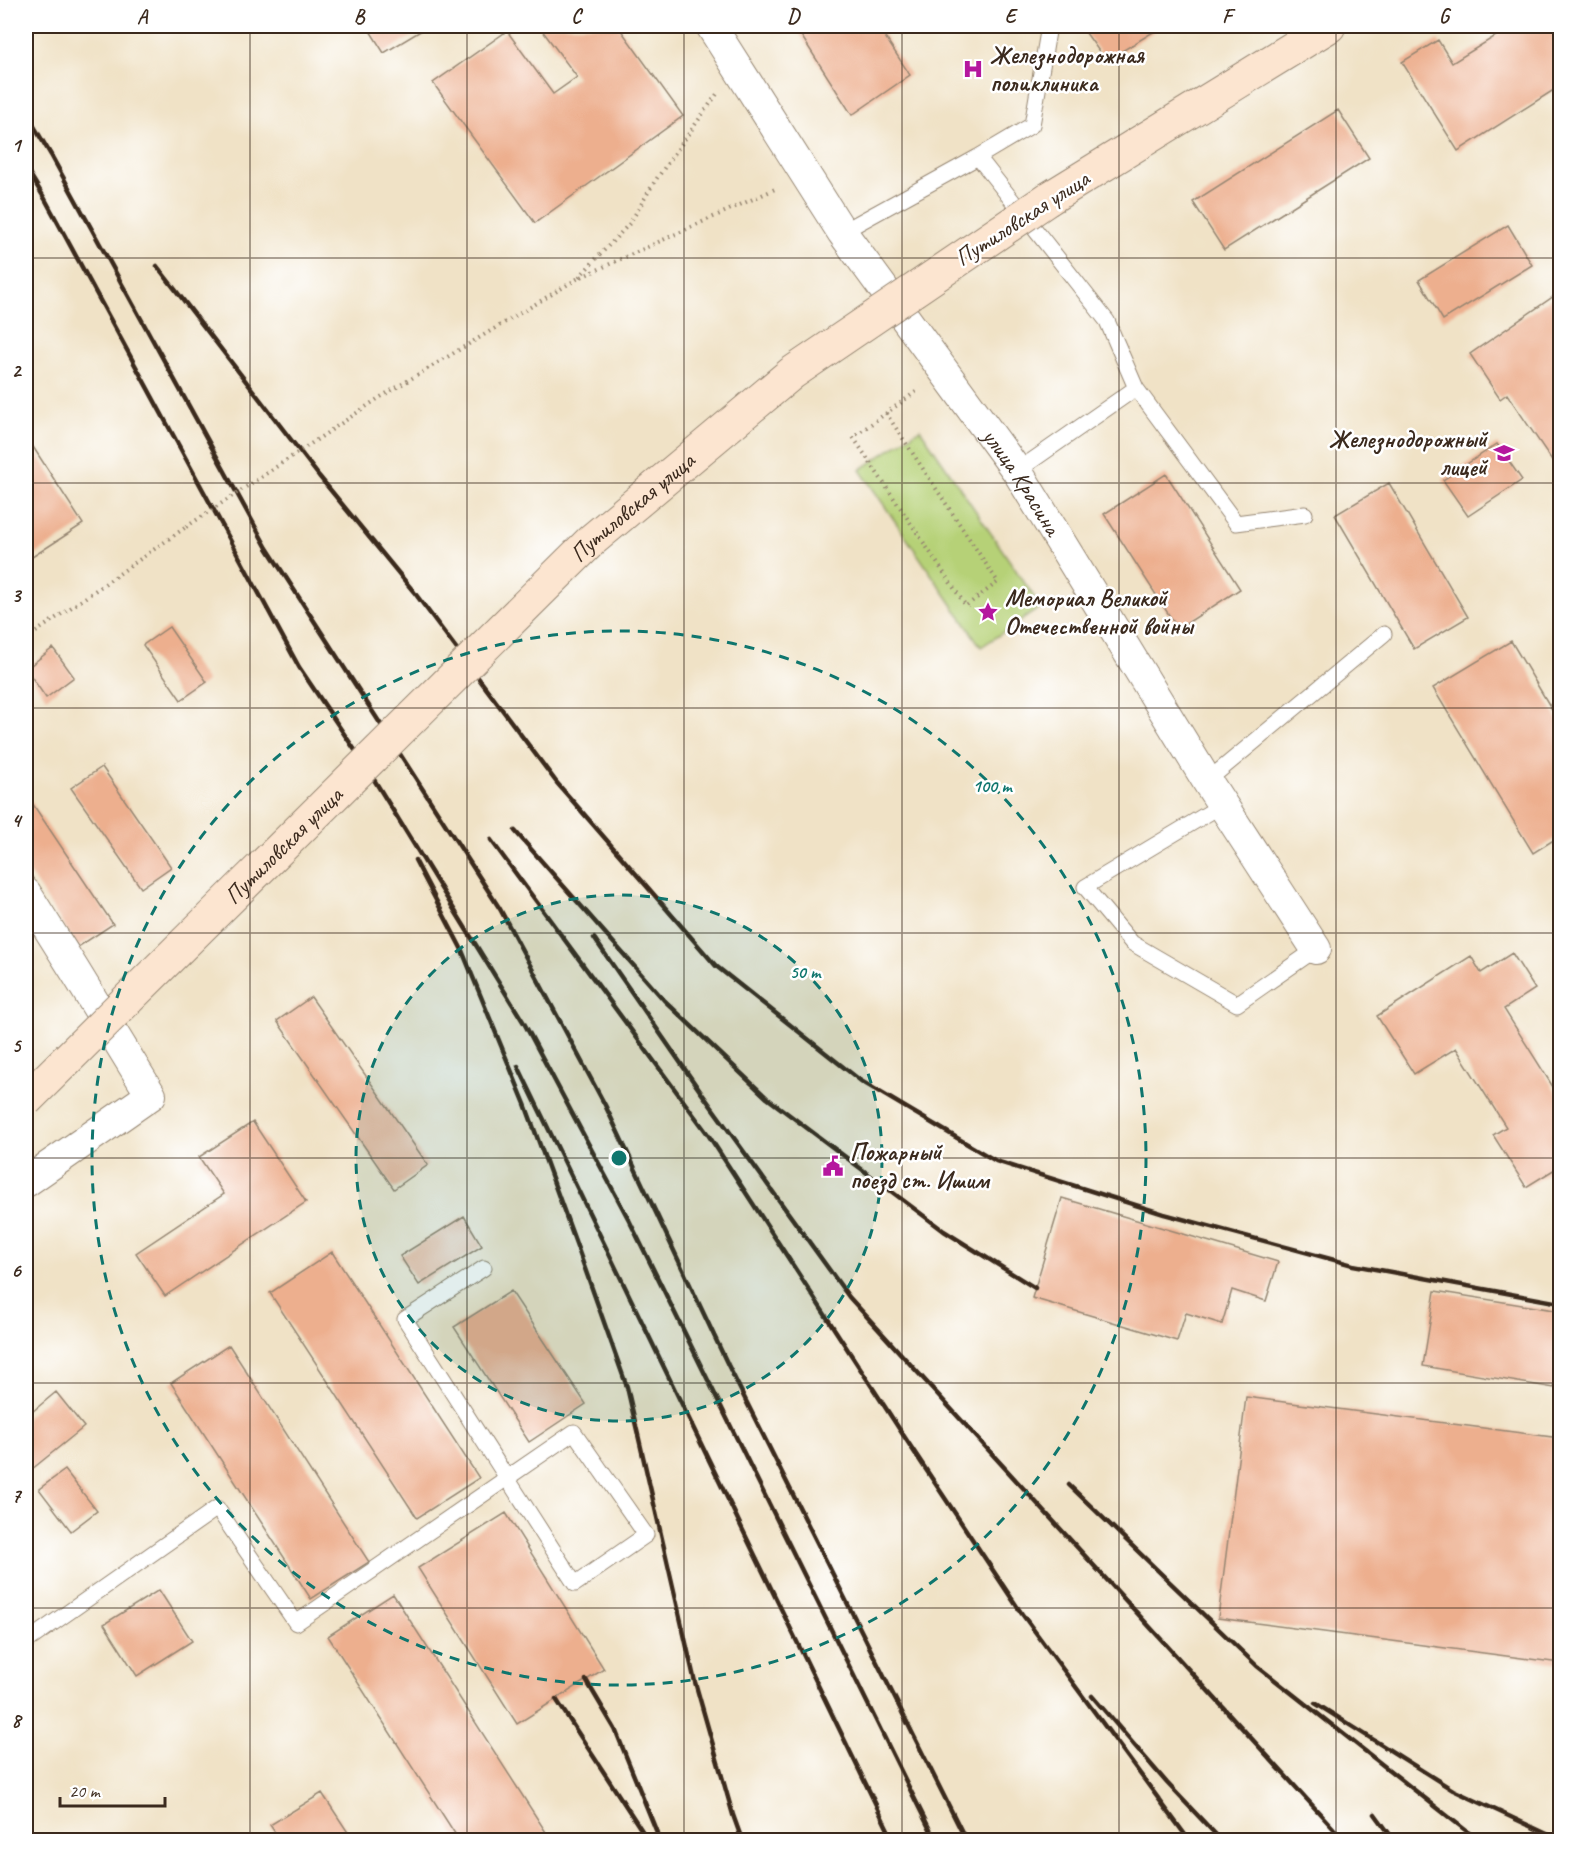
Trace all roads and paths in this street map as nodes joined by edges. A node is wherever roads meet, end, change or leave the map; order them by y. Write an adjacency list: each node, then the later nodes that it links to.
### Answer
1 (1049, 26): 4 (lane)
2 (1329, 26): 18 (main road, Путиловская улица, bridge)
3 (716, 33): 5 (street, улица Красина); 7 (path)
4 (978, 157): 6 (lane); 9 (lane)
5 (806, 174): 6 (street, улица Красина); 7 (path)
6 (842, 232): 8 (street, улица Красина)
7 (577, 279): 14 (path, bridge)
8 (944, 371): 10 (path); 11 (street, улица Красина)
9 (1136, 388): 11 (lane); 12 (lane)
10 (886, 413): 10 (path)
11 (1017, 471): 15 (street, улица Красина)
12 (1305, 514)
13 (1384, 634): 15 (lane)
14 (26, 639)
15 (1214, 794): 17 (street, улица Красина); 17 (lane)
16 (26, 893): 19 (street)
17 (1316, 949)
18 (26, 1100)
19 (26, 1182)
20 (484, 1268): 21 (lane)
21 (507, 1477): 21 (lane); 22 (lane)
22 (26, 1642)

